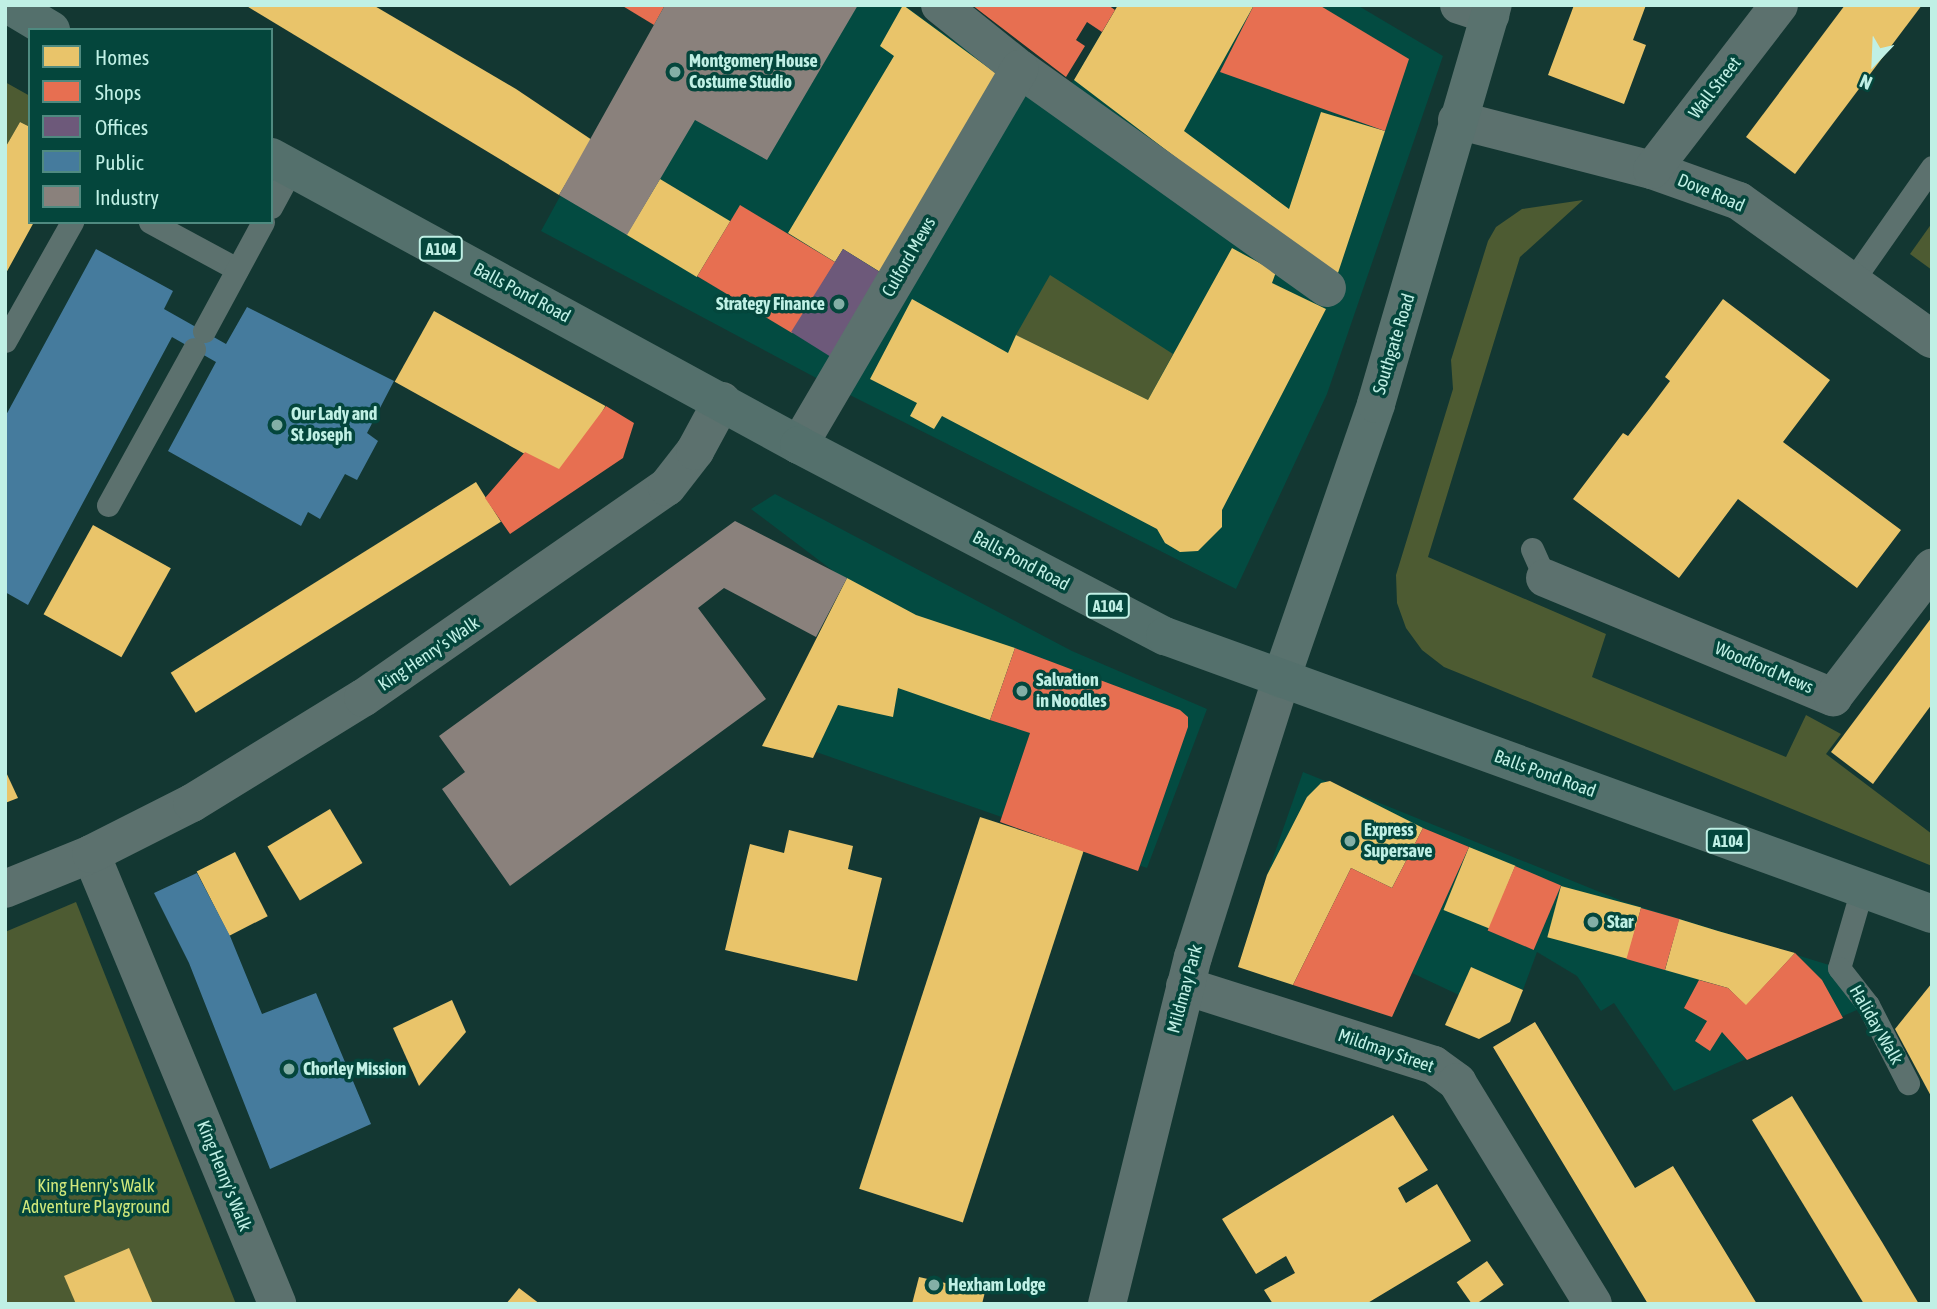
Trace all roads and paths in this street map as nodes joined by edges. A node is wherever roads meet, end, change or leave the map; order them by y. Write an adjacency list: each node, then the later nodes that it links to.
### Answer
1 (9, 5): 5 (main road)
2 (940, 5): 6 (street)
3 (1779, 5): 10 (street, Wall Street)
4 (1481, 8): 7 (main road, Southgate Road)
5 (48, 28)
6 (1020, 69): 17 (street); 21 (street, Culford Mews)
7 (1457, 120): 10 (street, Dove Road); 25 (main road, Southgate Road)
8 (281, 163): 11 (lane); 20 (main road, Balls Pond Road / A104)
9 (1932, 167): 16 (lane)
10 (1652, 170): 16 (street, Dove Road)
11 (273, 198)
12 (71, 224): 19 (lane)
13 (154, 224): 15 (lane)
14 (262, 224): 15 (lane)
15 (237, 269): 22 (lane)
16 (1853, 280): 18 (street, Dove Road)
17 (1327, 288)
18 (1932, 339)
19 (5, 341)
20 (722, 401): 21 (main road, Balls Pond Road / A104); 26 (street, King Henry's Walk)
21 (799, 445): 25 (main road, Balls Pond Road / A104)
22 (108, 505)
23 (1539, 563): 24 (street, Woodford Mews)
24 (1932, 568)
25 (1281, 679): 28 (main road, Balls Pond Road / A104); 30 (street, Mildmay Park)
26 (91, 854): 27 (street, King Henry's Walk); 32 (street, King Henry's Walk)
27 (5, 889)
28 (1862, 889): 29 (main road, Balls Pond Road / A104); 31 (lane, Haliday Walk)
29 (1932, 914)
30 (1185, 986): 33 (street, Mildmay Park); 34 (street, Mildmay Street)
31 (1908, 1083)
32 (277, 1304)
33 (1107, 1304)
34 (1593, 1304)

